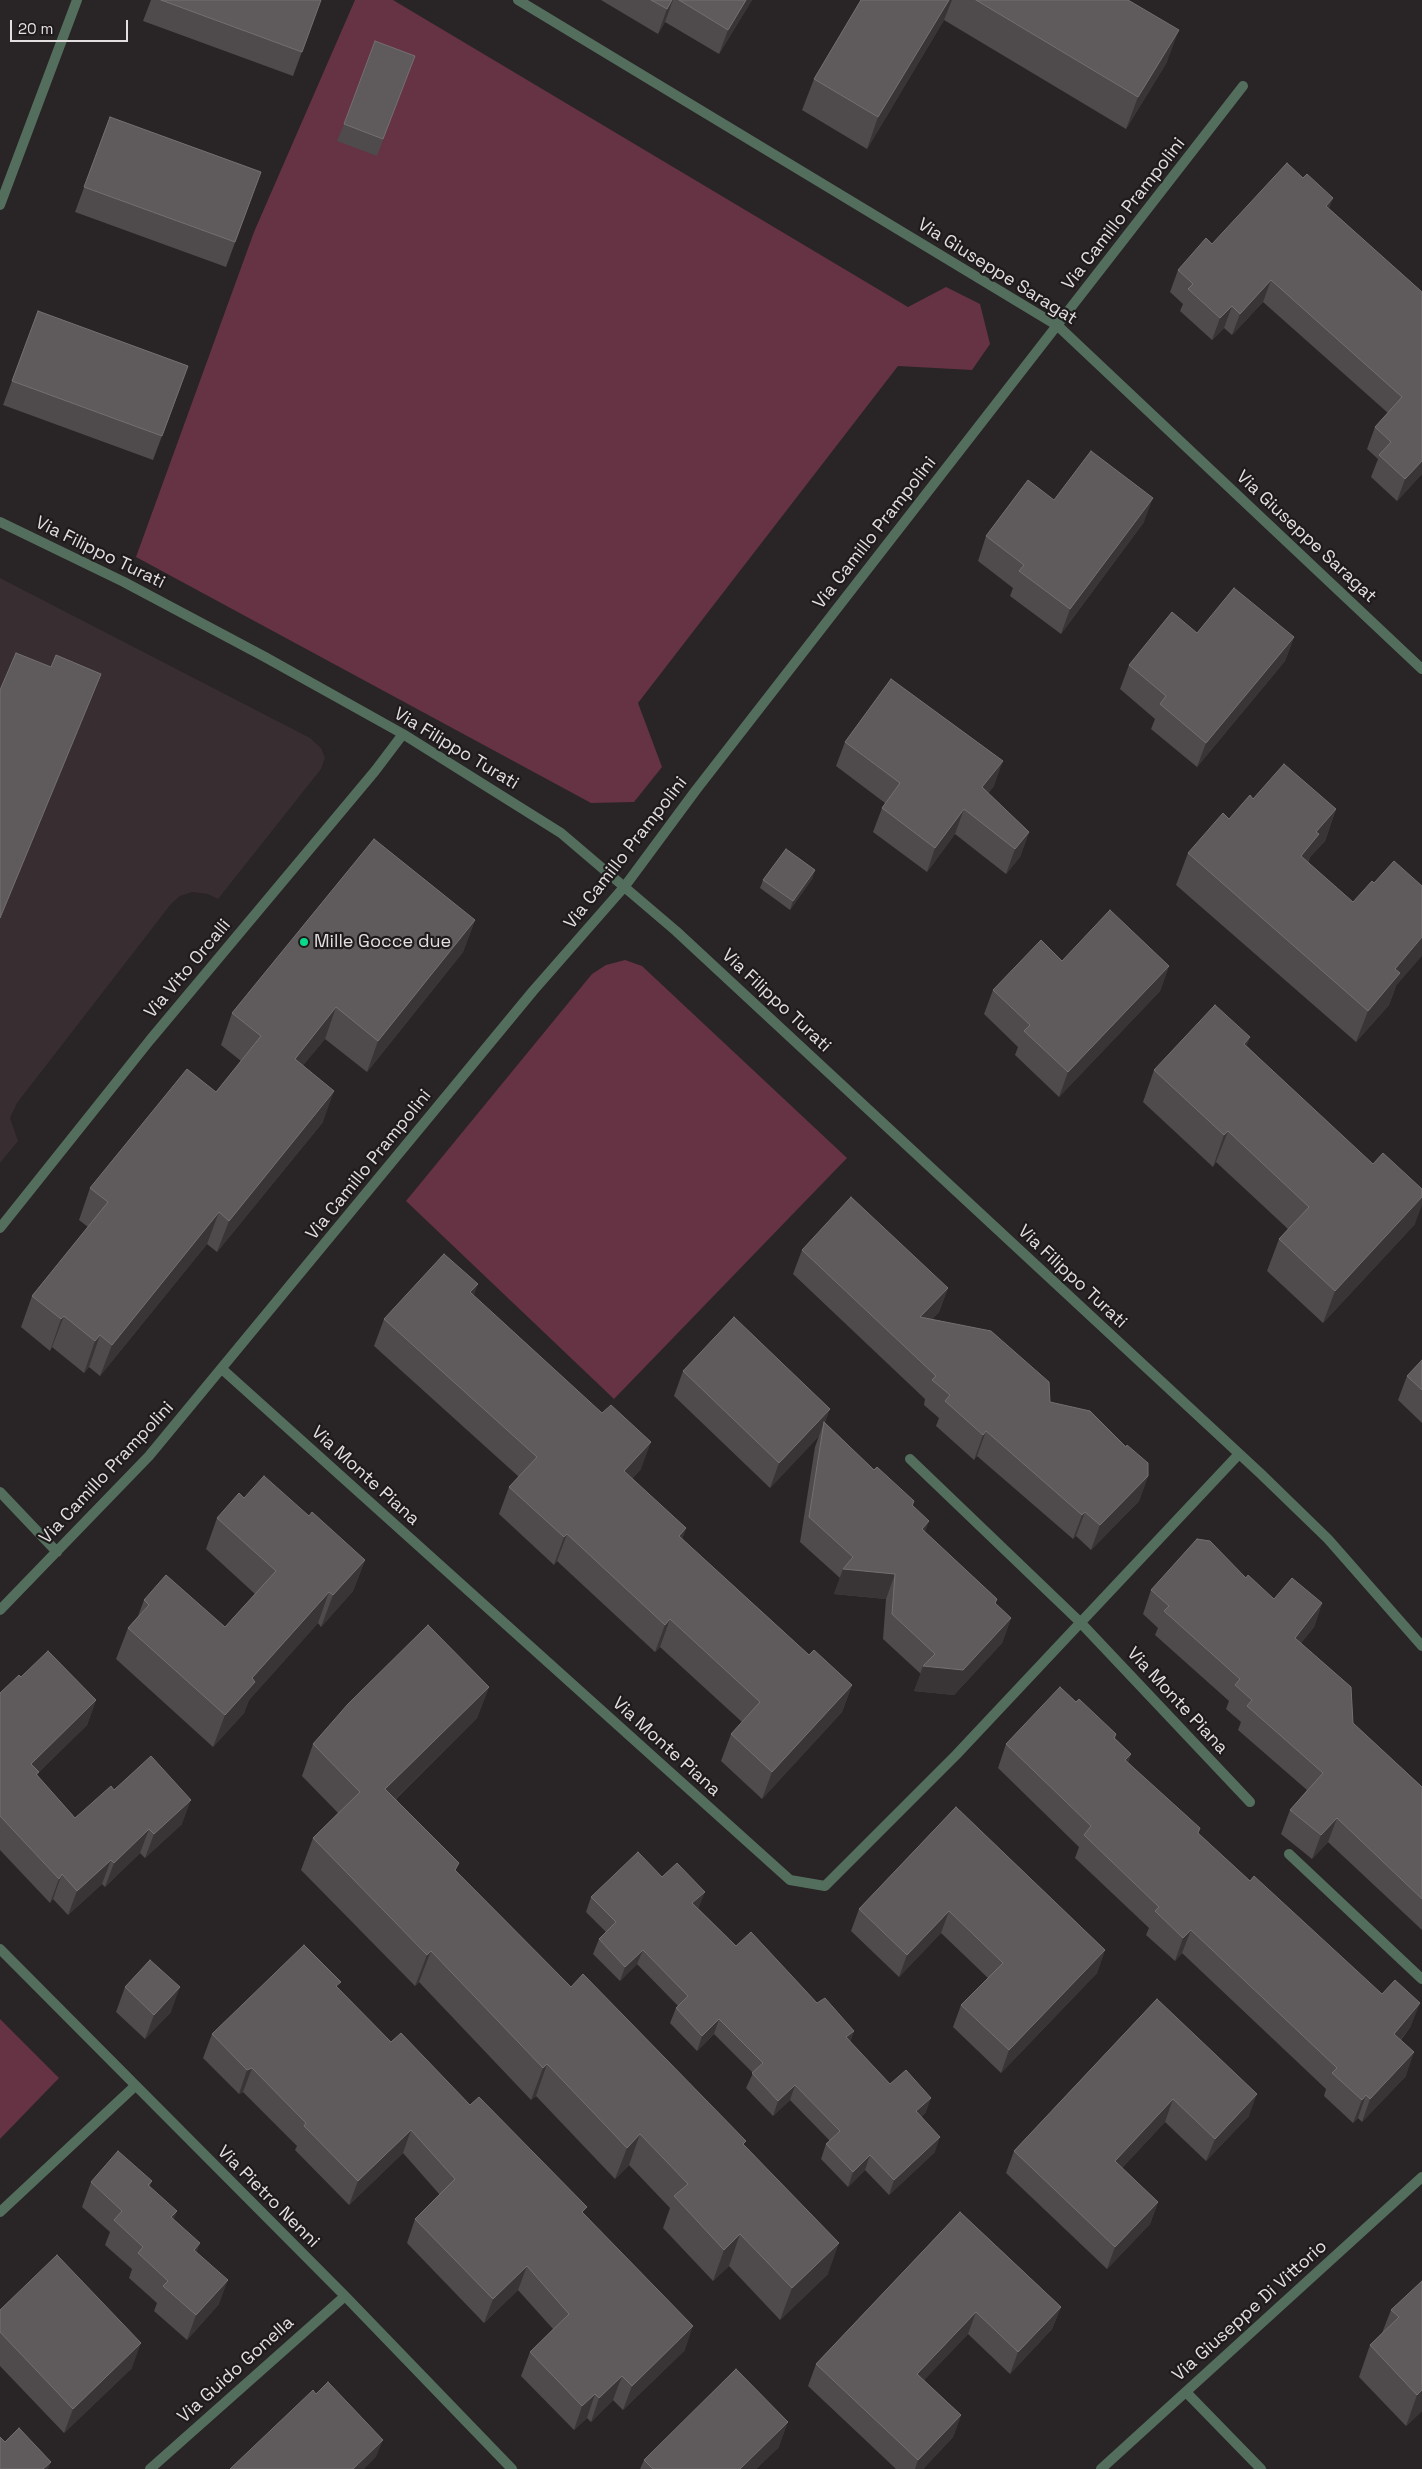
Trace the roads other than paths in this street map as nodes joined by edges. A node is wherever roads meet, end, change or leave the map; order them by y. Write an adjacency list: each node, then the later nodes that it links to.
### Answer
1 (77, 0): 4 (street)
2 (518, 0): 5 (street, Via Giuseppe Saragat)
3 (1243, 86): 5 (street, Via Camillo Prampolini)
4 (0, 205)
5 (1058, 326): 7 (street, Via Giuseppe Saragat); 9 (street, Via Camillo Prampolini)
6 (0, 522): 8 (street, Via Filippo Turati)
7 (1422, 669)
8 (402, 734): 9 (street, Via Filippo Turati); 10 (street, Via Vito Orcalli)
9 (625, 886): 11 (street, Via Camillo Prampolini); 12 (street, Via Filippo Turati)
10 (0, 1228)
11 (222, 1369): 15 (street, Via Camillo Prampolini); 17 (street, Via Monte Piana)
12 (1239, 1454): 17 (street, Via Monte Piana); 18 (street, Via Filippo Turati)
13 (910, 1459): 17 (street, Via Monte Piana)
14 (0, 1492): 15 (street)
15 (57, 1552): 16 (street, Via Camillo Prampolini)
16 (0, 1610)
17 (1080, 1622): 19 (street, Via Monte Piana)
18 (1422, 1646)
19 (1250, 1802)
20 (1288, 1854): 22 (street)
21 (0, 1948): 23 (street, Via Pietro Nenni)
22 (1422, 1979)
23 (135, 2086): 25 (street); 26 (street, Via Pietro Nenni)
24 (1422, 2177): 27 (street, Via Giuseppe Di Vittorio)
25 (0, 2212)
26 (345, 2296): 28 (street, Via Guido Gonella); 29 (street, Via Pietro Nenni)
27 (1186, 2392): 30 (street, Via Giuseppe Di Vittorio); 31 (street)
28 (150, 2469)
29 (512, 2469)
30 (1101, 2469)
31 (1261, 2469)

